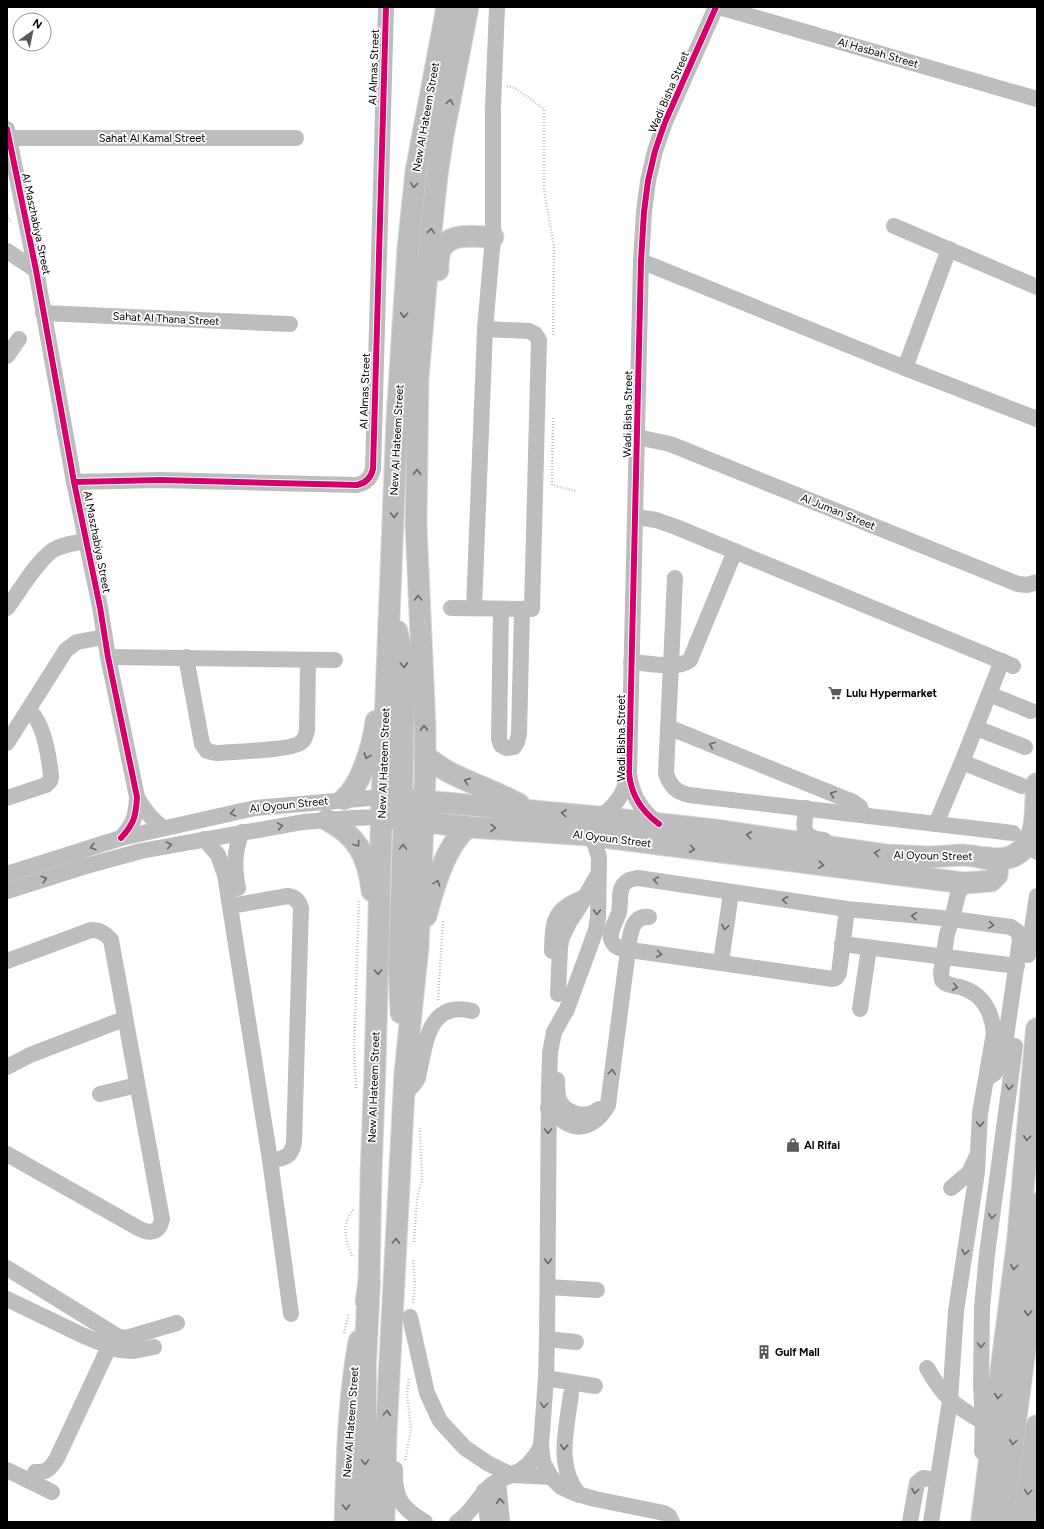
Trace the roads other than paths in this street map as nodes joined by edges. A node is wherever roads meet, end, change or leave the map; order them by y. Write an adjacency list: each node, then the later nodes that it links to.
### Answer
1 (386, 7): 27 (street, Al Almas Street)
2 (433, 7): 9 (main road)
3 (447, 7): 9 (main road, New Al Hateem Street)
4 (468, 7): 24 (main road, New Al Hateem Street, one-way to 4)
5 (497, 7): 12 (street)
6 (718, 7): 7 (street, Al Hasbah Street); 15 (street, Wadi Bisha Street)
7 (1037, 98)
8 (8, 133): 10 (street, Sahat Al Kamal Street); 16 (street, Al Maszhabiya Street)
9 (422, 133): 38 (main road, New Al Hateem Street, one-way to 38)
10 (296, 138)
11 (894, 226): 13 (street)
12 (492, 236): 20 (street); 24 (main road)
13 (949, 250): 17 (street); 23 (street)
14 (7, 251): 16 (street)
15 (641, 261): 23 (street); 26 (street, Wadi Bisha Street)
16 (36, 270): 18 (street, Al Maszhabiya Street)
17 (1037, 288)
18 (43, 313): 19 (street, Sahat Al Thana Street); 27 (street, Al Maszhabiya Street)
19 (290, 324)
20 (485, 329): 35 (street); 37 (street)
21 (19, 339): 22 (street)
22 (7, 356)
23 (905, 368): 25 (street)
24 (418, 378): 54 (main road, New Al Hateem Street, one-way to 24)
25 (1037, 419)
26 (637, 436): 28 (street, Wadi Bisha Street); 32 (street, Al Juman Street)
27 (74, 482): 29 (street, Al Maszhabiya Street)
28 (636, 517): 30 (street); 44 (street, Wadi Bisha Street)
29 (86, 541): 33 (street); 39 (street, Al Maszhabiya Street)
30 (735, 551): 45 (street); 47 (street)
31 (675, 578): 45 (street)
32 (1037, 582)
33 (7, 608)
34 (451, 608): 35 (street)
35 (474, 608): 36 (street)
36 (501, 609): 37 (street); 37 (street)
37 (522, 609)
38 (390, 614): 46 (main road, New Al Hateem Street); 61 (main road, one-way to 61)
39 (104, 637): 40 (street, Al Maszhabiya Street); 48 (street)
40 (108, 657): 41 (street); 58 (street, Al Maszhabiya Street)
41 (186, 657): 42 (street); 42 (street)
42 (308, 660): 43 (street)
43 (335, 660)
44 (631, 662): 45 (street); 56 (street, Wadi Bisha Street)
45 (671, 665): 50 (street)
46 (388, 678): 59 (main road, New Al Hateem Street); 62 (main road, one-way to 62)
47 (989, 694): 49 (street); 51 (street)
48 (28, 710): 52 (street); 60 (street)
49 (1031, 711)
50 (668, 728): 64 (street); 66 (street, one-way to 50)
51 (976, 728): 53 (street); 55 (street)
52 (7, 743)
53 (1025, 747)
54 (425, 755): 63 (main road, New Al Hateem Street); 65 (main road, one-way to 54)
55 (962, 762): 57 (street); 72 (street)
56 (629, 773): 67 (street, Wadi Bisha Street); 71 (street, Wadi Bisha Street)
57 (1029, 785): 73 (highway)
58 (137, 797): 75 (street, Al Maszhabiya Street); 79 (street, Al Maszhabiya Street)
59 (382, 797): 61 (main road, Al Oyoun Street); 62 (street, Al Oyoun Street); 68 (main road, New Al Hateem Street); 70 (main road)
60 (7, 798)
61 (403, 798): 63 (main road, Al Oyoun Street); 70 (main road)
62 (344, 799): 75 (street, Al Oyoun Street, one-way to 75)
63 (424, 800): 65 (main road, Al Oyoun Street); 70 (main road, New Al Hateem Street)
64 (802, 808): 66 (street); 80 (street); 82 (street)
65 (528, 809): 67 (main road, Al Oyoun Street, one-way to 65)
66 (863, 815): 72 (street)
67 (599, 816): 71 (main road, Al Oyoun Street)
68 (382, 817): 69 (street, Al Oyoun Street); 70 (main road, Al Oyoun Street); 96 (main road, New Al Hateem Street)
69 (327, 820): 76 (street, Al Oyoun Street, one-way to 69); 96 (main road, one-way to 96)
70 (413, 821): 74 (main road, Al Oyoun Street); 99 (main road, New Al Hateem Street); 113 (main road, one-way to 70)
71 (659, 824): 80 (main road, Al Oyoun Street, one-way to 71)
72 (936, 824): 77 (street)
73 (1035, 826): 83 (street); 84 (highway)
74 (468, 827): 78 (main road, Al Oyoun Street, one-way to 78); 99 (main road, one-way to 74)
75 (163, 828): 79 (street, Al Oyoun Street)
76 (242, 832): 81 (street, Al Oyoun Street); 87 (street)
77 (1013, 833)
78 (587, 835): 85 (street); 88 (main road, Al Oyoun Street, one-way to 88)
79 (121, 838): 86 (street, Al Oyoun Street, one-way to 86)
80 (770, 838): 82 (main road, Al Oyoun Street)
81 (204, 839): 87 (street); 89 (street, Al Oyoun Street, one-way to 81)
82 (857, 850): 84 (main road, Al Oyoun Street, one-way to 82)
83 (1037, 852)
84 (986, 858): 88 (main road, Al Oyoun Street)
85 (598, 872): 105 (street, one-way to 105); 106 (street)
86 (7, 874)
87 (230, 874): 92 (street)
88 (961, 882): 95 (street)
89 (7, 891)
90 (731, 893): 93 (street, one-way to 90); 100 (street, one-way to 100); 103 (street, one-way to 103)
91 (1037, 896): 140 (street, one-way to 140)
92 (235, 905): 120 (street); 120 (street)
93 (847, 909): 95 (street, one-way to 93); 97 (street)
94 (649, 917): 100 (street)
95 (948, 924): 101 (street); 104 (street, one-way to 104)
96 (379, 932): 124 (main road, New Al Hateem Street, one-way to 124)
97 (842, 944): 98 (street); 103 (street)
98 (866, 947): 101 (street); 107 (street)
99 (418, 948): 113 (main road, New Al Hateem Street)
100 (628, 950): 103 (street, one-way to 103); 115 (street, one-way to 100)
101 (943, 957): 104 (street); 112 (street, one-way to 112)
102 (7, 961): 109 (street)
103 (721, 962)
104 (1017, 966): 112 (street)
105 (576, 984): 115 (street); 117 (street)
106 (554, 994)
107 (857, 1008)
108 (472, 1011): 113 (street)
109 (124, 1019): 111 (street); 114 (street)
110 (1037, 1029): 163 (highway, one-way to 163)
111 (7, 1067)
112 (986, 1080): 118 (street, one-way to 118)
113 (404, 1082): 142 (main road, New Al Hateem Street, one-way to 113)
114 (137, 1085): 116 (street); 119 (street)
115 (610, 1090): 117 (street)
116 (100, 1094)
117 (548, 1108): 125 (street, one-way to 125)
118 (980, 1142): 121 (street); 139 (street, one-way to 139)
119 (7, 1154)
120 (270, 1160): 128 (street)
121 (951, 1188)
122 (1037, 1204): 164 (highway, one-way to 164)
123 (7, 1268): 130 (street)
124 (369, 1283): 153 (main road, New Al Hateem Street, one-way to 153); 154 (highway, one-way to 154)
125 (548, 1287): 126 (street); 131 (street)
126 (597, 1290)
127 (7, 1299): 133 (street)
128 (291, 1314)
129 (410, 1317): 147 (street)
130 (177, 1323)
131 (547, 1339): 132 (street); 136 (street)
132 (576, 1342)
133 (109, 1347): 134 (street); 145 (street)
134 (154, 1347)
135 (927, 1368): 139 (street)
136 (546, 1378): 137 (street); 143 (street, one-way to 143)
137 (595, 1386)
138 (571, 1394): 151 (street, one-way to 151)
139 (950, 1401): 140 (street); 148 (street)
140 (983, 1422): 162 (street)
141 (1037, 1426): 165 (highway, one-way to 165)
142 (386, 1434): 152 (street); 155 (main road, New Al Hateem Street)
143 (541, 1446): 146 (street); 147 (street)
144 (7, 1470): 149 (street)
145 (35, 1472)
146 (551, 1477): 147 (street); 151 (street)
147 (505, 1478): 150 (street); 158 (street, one-way to 147)
148 (937, 1480): 160 (street, one-way to 160); 161 (street)
149 (52, 1492)
150 (484, 1492): 156 (street); 157 (street)
151 (579, 1494): 159 (street)
152 (420, 1519)
153 (345, 1522)
154 (365, 1522)
155 (384, 1522)
156 (457, 1522)
157 (488, 1522)
158 (502, 1522)
159 (672, 1522)
160 (910, 1522)
161 (931, 1522)
162 (975, 1522)
163 (982, 1522)
164 (1002, 1522)
165 (1024, 1522)

